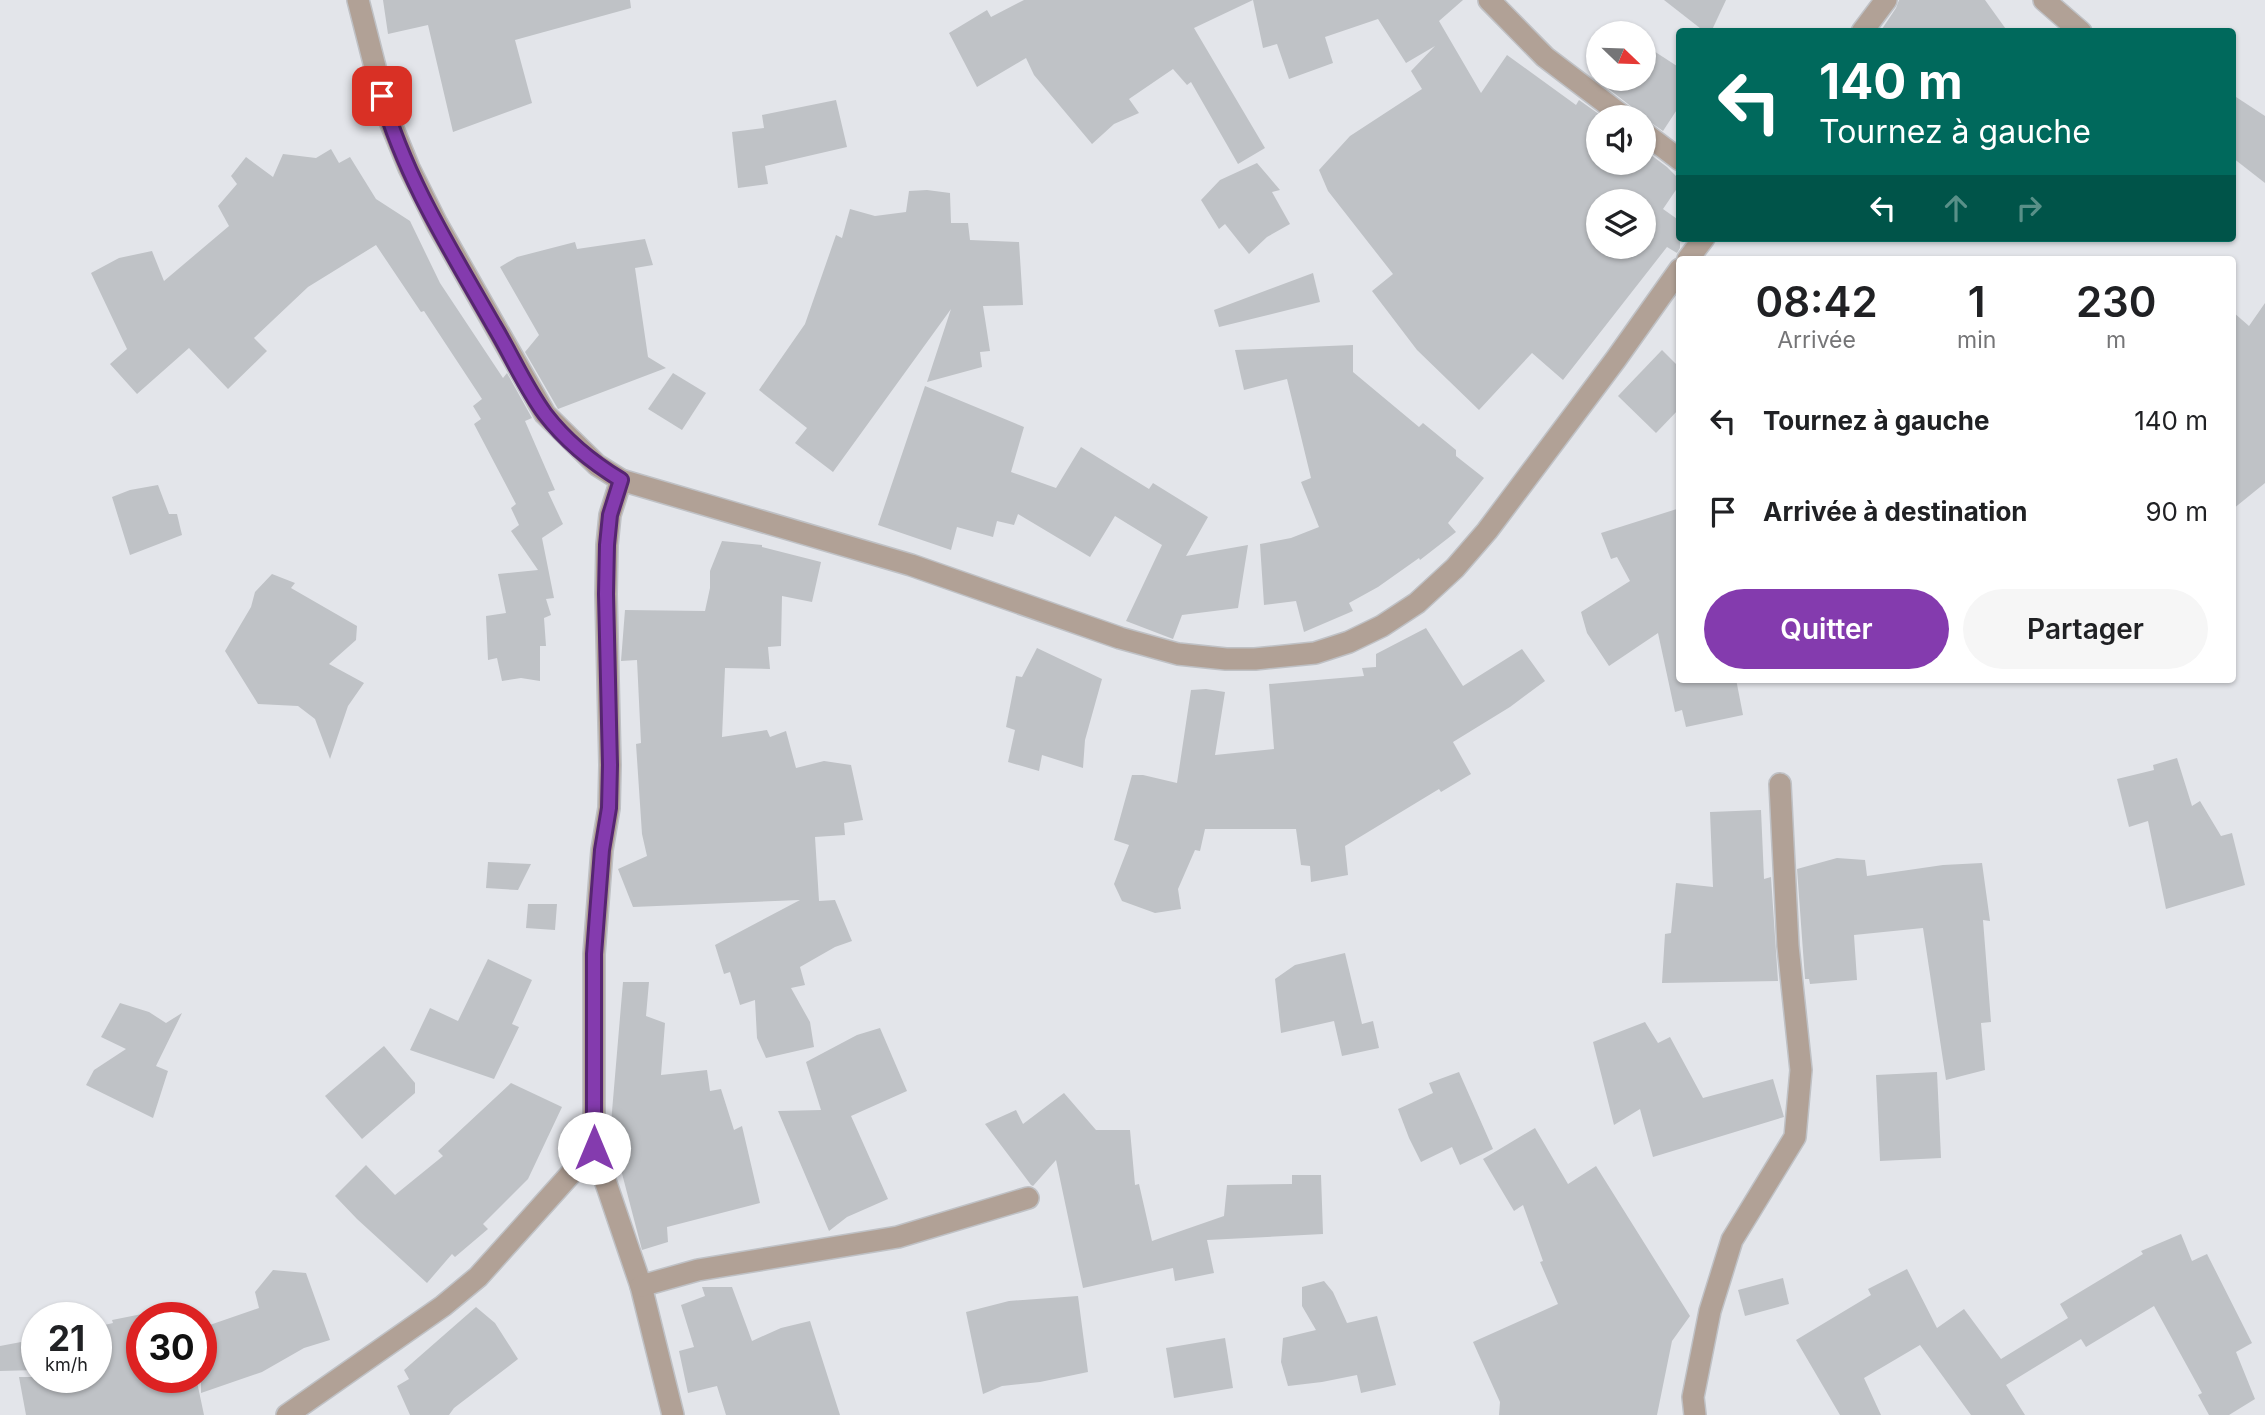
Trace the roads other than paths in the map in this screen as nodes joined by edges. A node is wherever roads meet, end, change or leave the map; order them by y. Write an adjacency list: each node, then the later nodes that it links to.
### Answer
1 (358, 0): 13 (street)
2 (1489, 0): 7 (street)
3 (1886, 0): 5 (street)
4 (2044, 0): 6 (street)
5 (1865, 28)
6 (2076, 28)
7 (1608, 105)
8 (1656, 142): 9 (street)
9 (1676, 157)
10 (1701, 242): 11 (street)
11 (1690, 256)
12 (1676, 275): 13 (street)
13 (621, 480): 15 (street)
14 (1780, 784): 20 (street)
15 (594, 1148): 17 (street); 18 (street)
16 (1028, 1198): 17 (street)
17 (641, 1286): 19 (street)
18 (287, 1415)
19 (673, 1415)
20 (1695, 1415)

